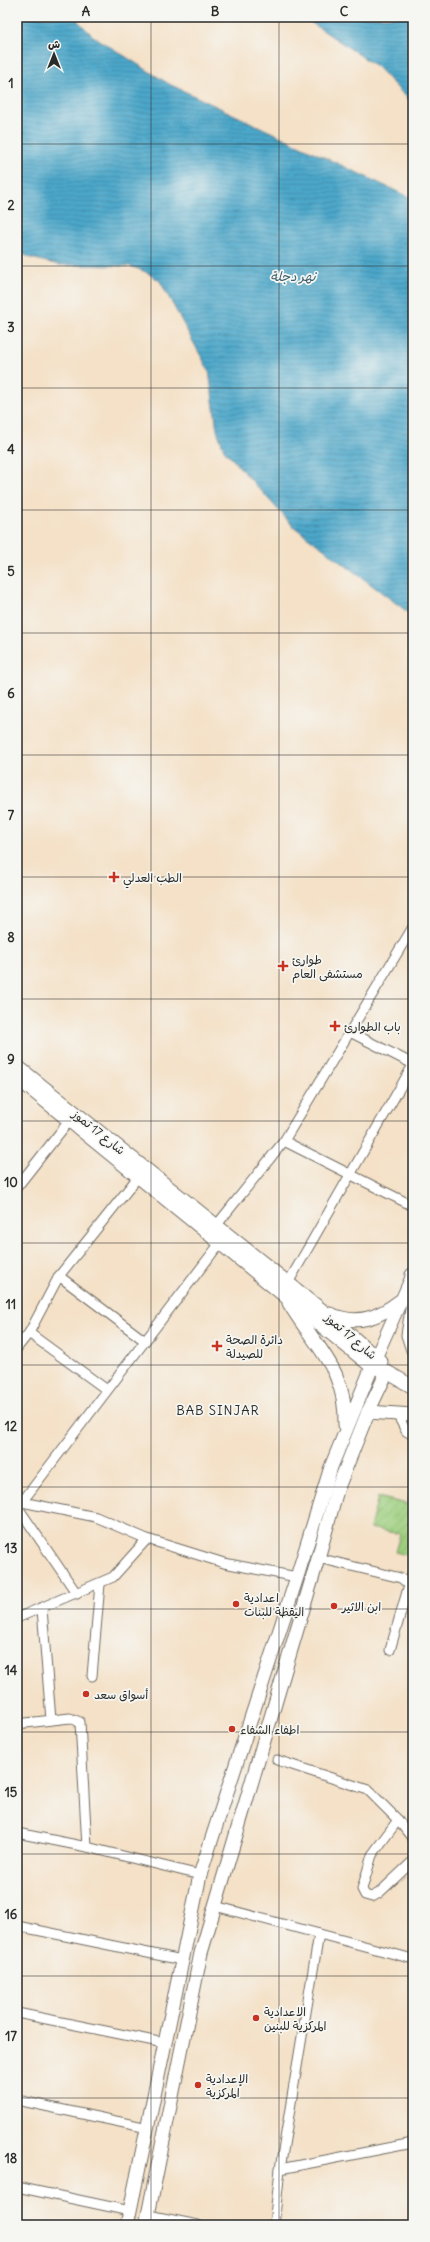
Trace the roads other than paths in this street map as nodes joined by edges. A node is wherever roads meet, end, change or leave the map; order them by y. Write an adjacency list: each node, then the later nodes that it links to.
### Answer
1 (413, 927): 2 (street)
2 (350, 1032): 3 (street); 7 (street)
3 (413, 1064): 8 (street)
4 (17, 1066): 12 (main road, شارع 17 تموز)
5 (17, 1078): 6 (main road, شارع 17 تموز)
6 (69, 1121): 9 (main road, شارع 17 تموز); 10 (street)
7 (284, 1141): 8 (street); 12 (street)
8 (349, 1174): 11 (street); 16 (street)
9 (138, 1177): 13 (main road, شارع 17 تموز); 15 (street)
10 (17, 1187)
11 (413, 1206)
12 (216, 1226): 16 (main road, شارع 17 تموز)
13 (220, 1243): 16 (main road, شارع 17 تموز); 21 (street)
14 (413, 1274): 17 (main road); 18 (street)
15 (59, 1276): 20 (street); 21 (street)
16 (286, 1289): 19 (main road, شارع 17 تموز); 24 (main road, شارع 17 تموز); 32 (main road)
17 (413, 1290)
18 (407, 1302): 19 (main road); 23 (main road); 24 (street)
19 (323, 1311): 24 (main road, شارع 17 تموز)
20 (29, 1333): 22 (street); 27 (street)
21 (145, 1341): 27 (street)
22 (17, 1348)
23 (413, 1350)
24 (373, 1361): 25 (main road, شارع 17 تموز); 32 (main road)
25 (387, 1372): 26 (main road, شارع 17 تموز); 28 (main road)
26 (413, 1388)
27 (107, 1390): 33 (street)
28 (368, 1412): 29 (main road); 35 (main road)
29 (397, 1414): 30 (main road); 31 (street)
30 (413, 1415)
31 (413, 1435)
32 (344, 1438): 37 (main road)
33 (18, 1501): 34 (street); 40 (street)
34 (147, 1539): 37 (street); 38 (street)
35 (318, 1558): 39 (street); 49 (main road)
36 (413, 1571): 39 (street)
37 (298, 1577): 48 (main road)
38 (100, 1584): 40 (street); 44 (street)
39 (411, 1587): 43 (street)
40 (77, 1594): 41 (street)
41 (42, 1609): 42 (street); 45 (street)
42 (17, 1618)
43 (390, 1650)
44 (92, 1676)
45 (51, 1720): 46 (street); 53 (street)
46 (17, 1724)
47 (277, 1760): 50 (street)
48 (230, 1779): 49 (main road); 55 (main road)
49 (250, 1785): 56 (main road)
50 (398, 1820): 52 (street); 54 (street)
51 (17, 1833): 53 (street)
52 (413, 1839)
53 (87, 1848): 55 (street)
54 (413, 1861)
55 (200, 1875): 60 (main road)
56 (215, 1906): 58 (street); 69 (main road)
57 (17, 1926): 60 (street)
58 (319, 1934): 59 (street); 66 (street)
59 (413, 1959)
60 (182, 1960): 62 (main road)
61 (17, 2013): 62 (street)
62 (164, 2044): 64 (main road)
63 (17, 2100): 64 (street)
64 (148, 2128): 68 (main road)
65 (413, 2144): 66 (street)
66 (280, 2170): 72 (street)
67 (17, 2187): 68 (street)
68 (130, 2212): 70 (main road)
69 (147, 2220): 71 (street)
70 (127, 2225)
71 (198, 2225)
72 (274, 2225)

